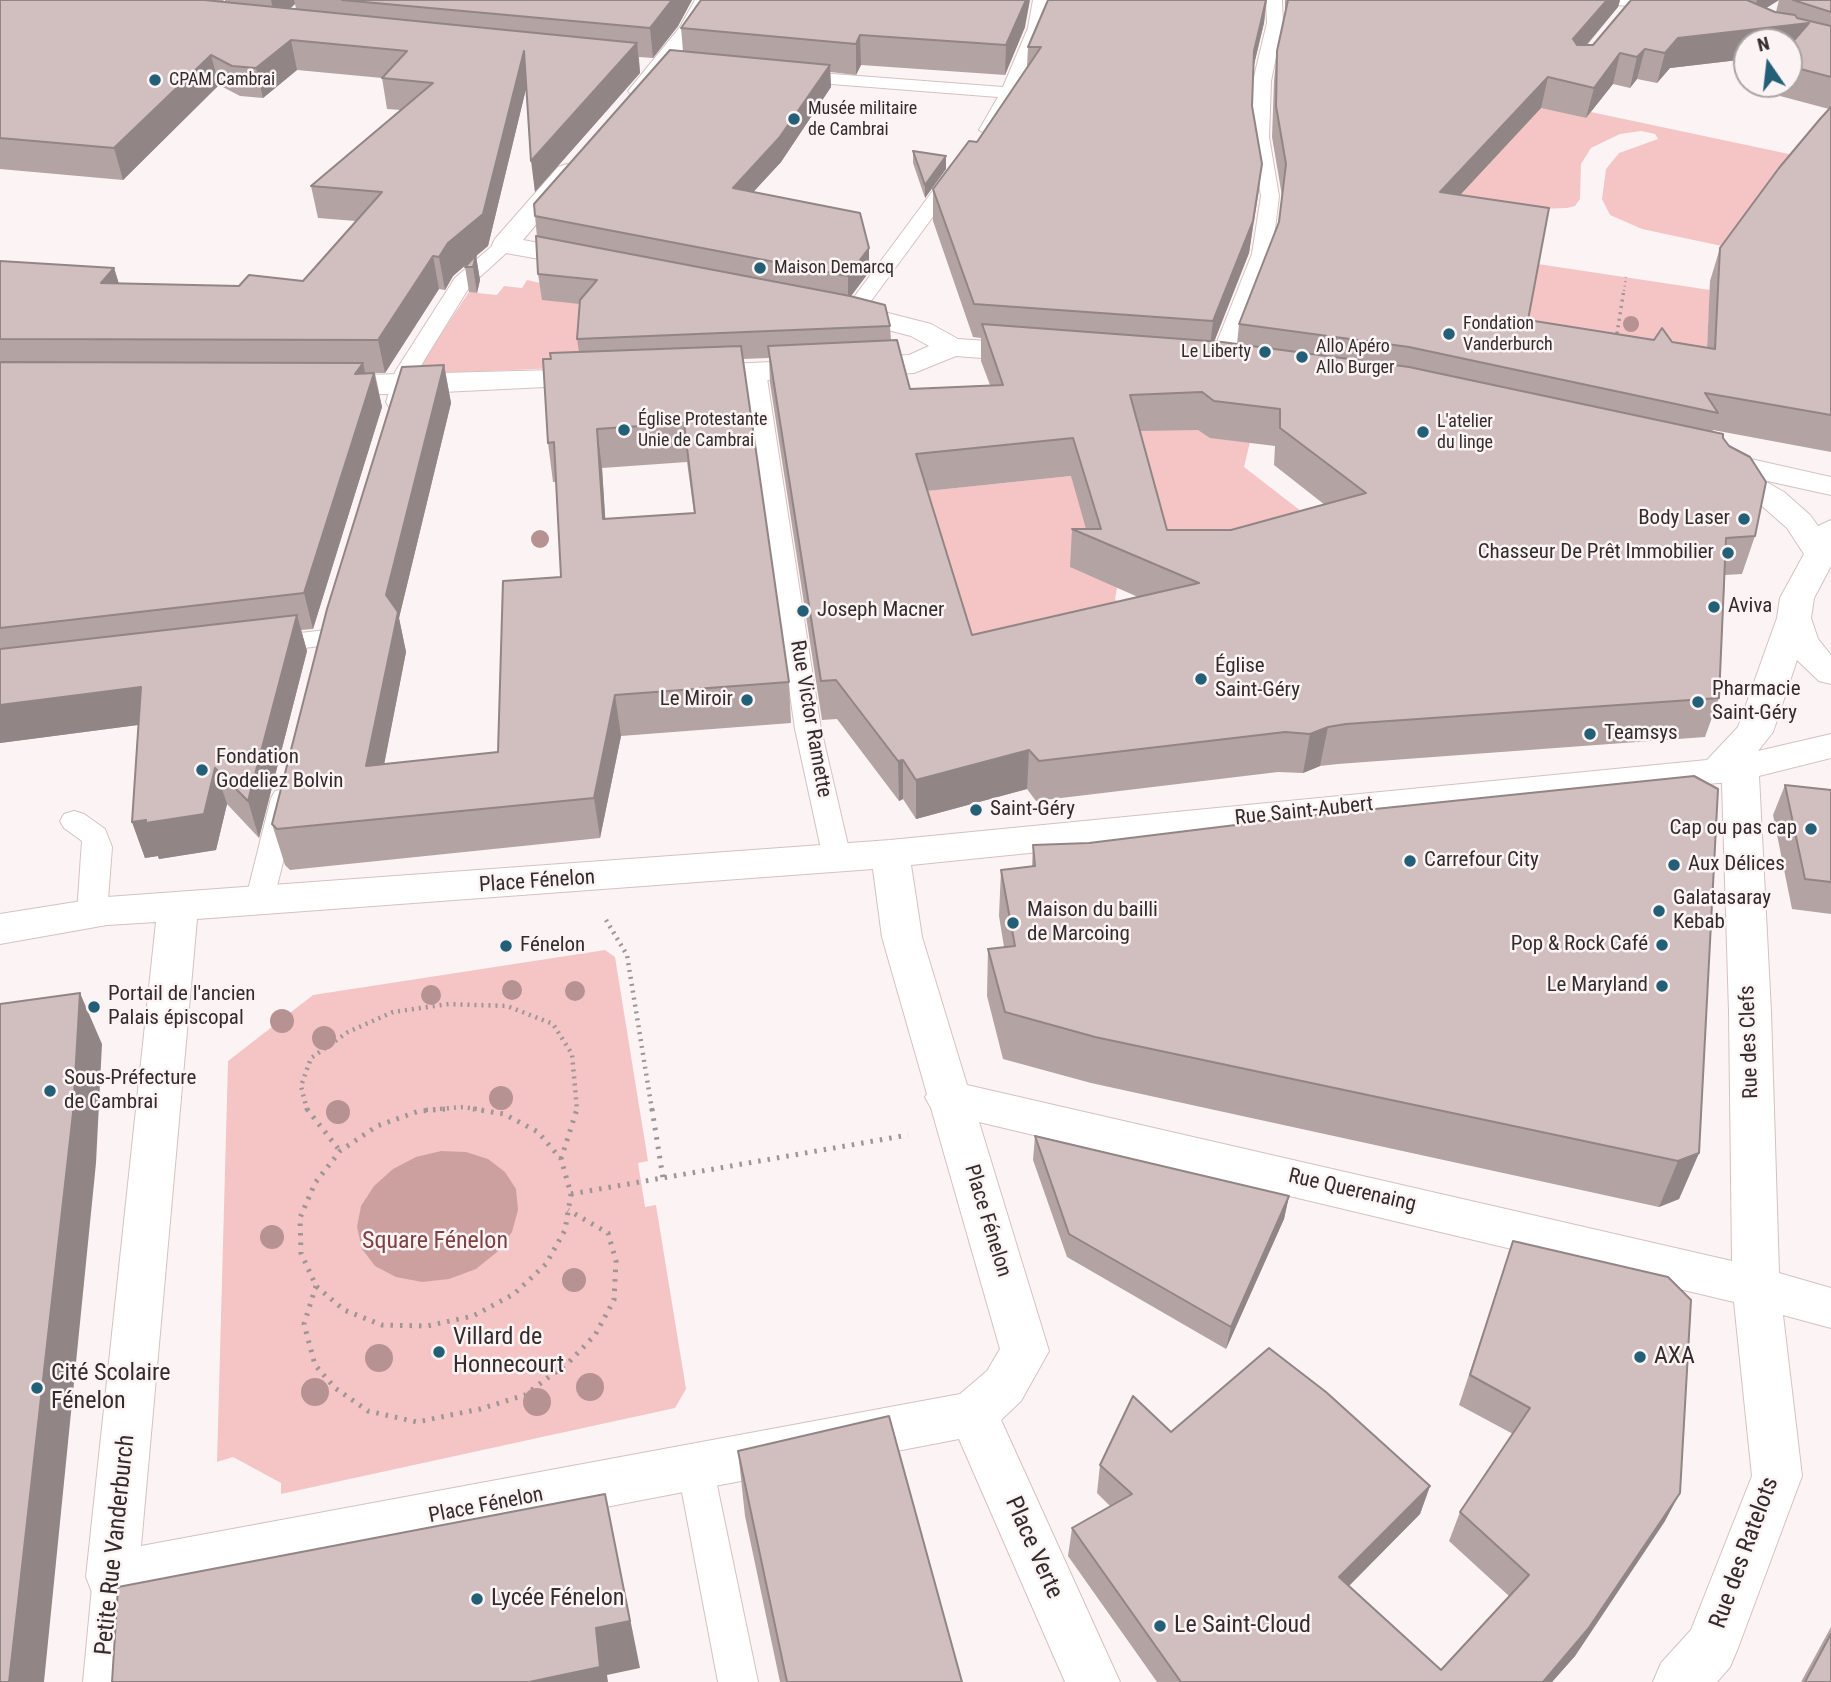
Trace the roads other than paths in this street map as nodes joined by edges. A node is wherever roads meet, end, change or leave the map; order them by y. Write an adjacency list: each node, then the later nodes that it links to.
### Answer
1 (706, 0): 8 (street)
2 (1041, 0): 10 (lane)
3 (1274, 0): 19 (lane)
4 (1626, 1): 5 (lane); 6 (lane)
5 (1686, 9)
6 (1619, 22)
7 (633, 64): 8 (lane)
8 (668, 65): 11 (street)
9 (774, 74): 10 (lane)
10 (1009, 93): 16 (lane)
11 (623, 109)
12 (586, 151): 13 (street)
13 (505, 246): 14 (street); 24 (lane)
14 (608, 263)
15 (812, 303): 16 (street)
16 (853, 312): 17 (street)
17 (952, 347): 18 (street); 20 (street)
18 (1058, 355)
19 (1218, 368)
20 (755, 373): 21 (street); 39 (lane, Rue Victor Ramette)
21 (660, 376)
22 (619, 377): 24 (street)
23 (293, 385): 24 (street)
24 (402, 385): 25 (lane)
25 (390, 425)
26 (1831, 485): 27 (street)
27 (1822, 558): 29 (street)
28 (334, 611): 30 (lane)
29 (1794, 618): 33 (street); 36 (street)
30 (326, 638): 31 (lane); 32 (lane)
31 (245, 648)
32 (319, 663)
33 (1831, 674)
34 (1831, 746): 36 (street, Rue Saint-Aubert)
35 (292, 769): 40 (lane)
36 (1733, 779): 38 (street, Rue Saint-Aubert); 45 (street, Rue des Clefs)
37 (74, 821): 42 (lane)
38 (890, 854): 39 (street, Place Fénelon); 44 (street, Place Fénelon)
39 (837, 858): 40 (street, Place Fénelon)
40 (259, 902): 41 (street, Place Fénelon)
41 (178, 906): 42 (street, Place Fénelon); 49 (street, Petite Rue Vanderburch)
42 (92, 913): 43 (street, Place Fénelon)
43 (0, 929)
44 (952, 1112): 45 (street, Rue Querenaing); 47 (street, Place Fénelon)
45 (1756, 1287): 46 (street, Rue Querenaing); 53 (street, Rue des Ratelots)
46 (1831, 1308)
47 (972, 1414): 48 (street, Place Fénelon); 52 (street, Place Verte)
48 (695, 1466): 49 (street, Place Fénelon); 51 (lane)
49 (112, 1577): 50 (lane, Petite Rue Vanderburch)
50 (103, 1682)
51 (738, 1682)
52 (1093, 1682)
53 (1680, 1682)

